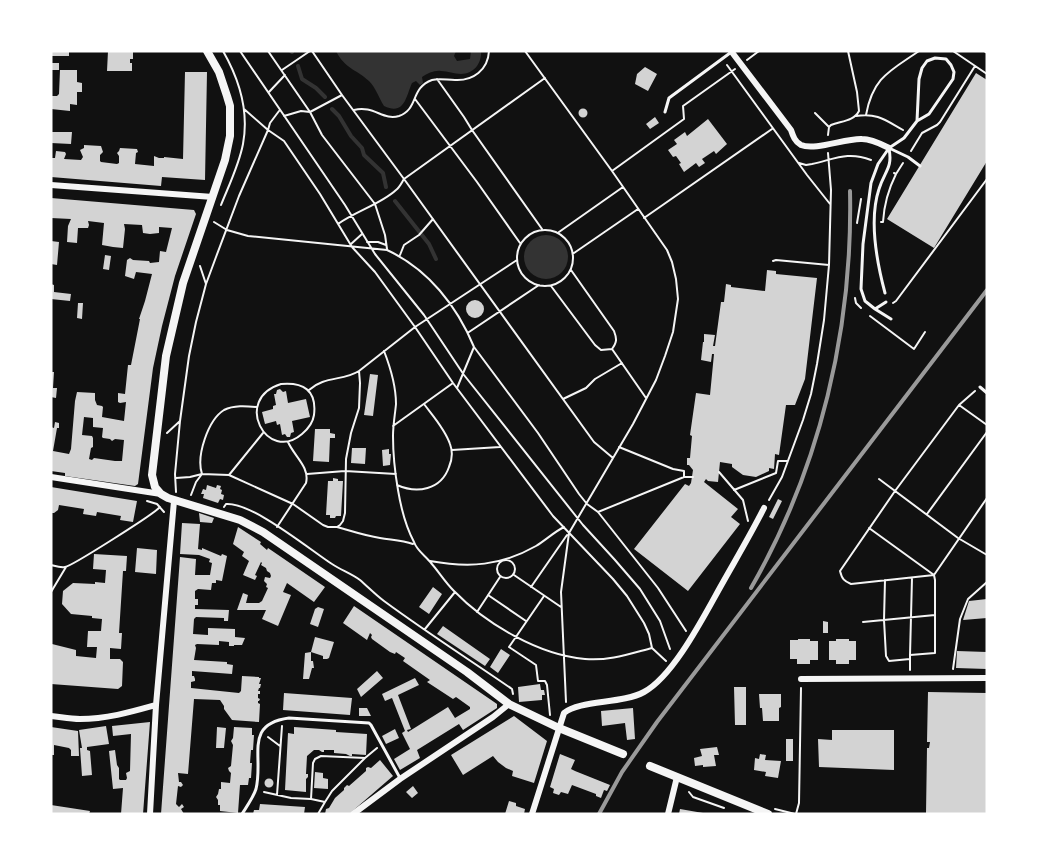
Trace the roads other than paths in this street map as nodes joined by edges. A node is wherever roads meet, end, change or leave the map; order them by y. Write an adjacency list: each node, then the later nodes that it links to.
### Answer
1 (207, 51): 8 (street)
2 (731, 51): 3 (lane); 5 (street)
3 (665, 112)
4 (917, 122): 4 (lane); 5 (lane)
5 (889, 148): 6 (lane); 9 (lane); 11 (lane)
6 (920, 166)
7 (51, 185): 8 (street)
8 (213, 197): 16 (street)
9 (885, 292)
10 (886, 302): 11 (lane)
11 (876, 311): 12 (lane)
12 (891, 319)
13 (980, 387): 14 (lane)
14 (987, 393)
15 (51, 477): 16 (street)
16 (161, 494): 17 (street)
17 (175, 497): 21 (street); 22 (street)
18 (764, 508): 24 (street)
19 (987, 678): 20 (street)
20 (801, 679)
21 (511, 702): 24 (street); 28 (street)
22 (156, 705): 23 (street); 29 (street)
23 (51, 716)
24 (559, 728): 25 (street); 32 (street)
25 (623, 754)
26 (650, 766): 27 (street)
27 (677, 777): 33 (street); 34 (street)
28 (400, 779): 30 (lane); 31 (street)
29 (150, 814)
30 (242, 814)
31 (353, 814)
32 (532, 814)
33 (668, 814)
34 (768, 814)

